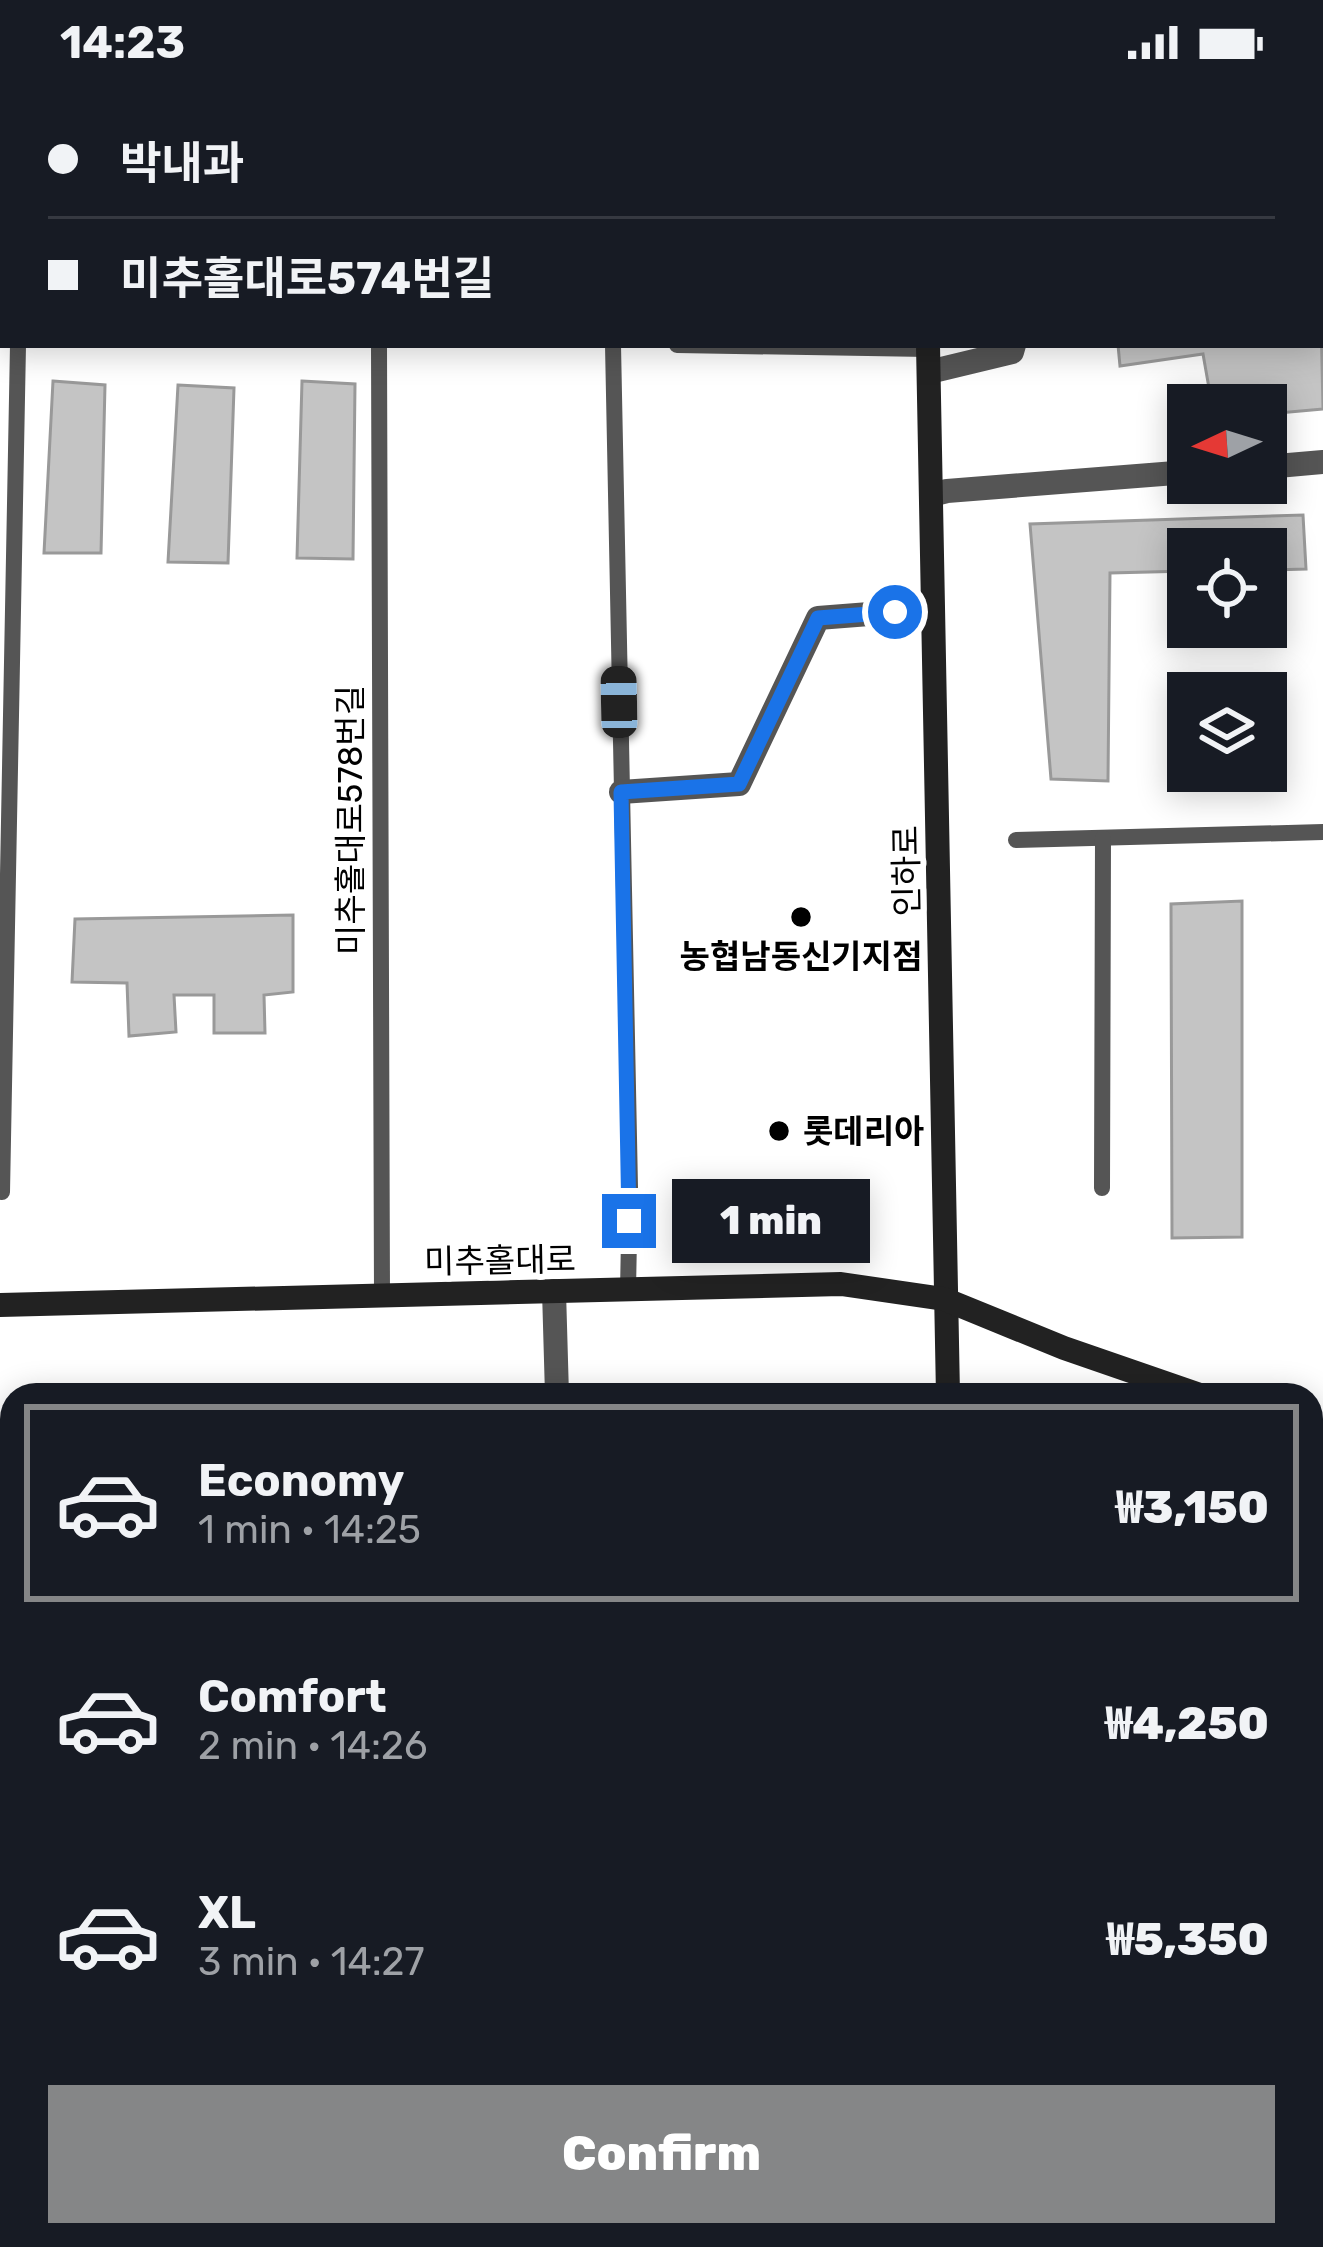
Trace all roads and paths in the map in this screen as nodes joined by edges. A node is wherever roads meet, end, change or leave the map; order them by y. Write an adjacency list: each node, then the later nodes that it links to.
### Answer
1 (18, 348): 17 (lane)
2 (379, 348): 20 (lane, 미추홀대로578번길)
3 (613, 348): 12 (lane)
4 (752, 348): 6 (lane)
5 (1013, 348): 6 (street)
6 (928, 355): 10 (main road, 인하로)
7 (1323, 462): 8 (street)
8 (1287, 465)
9 (1167, 474): 10 (street)
10 (931, 495): 21 (main road, 인하로)
11 (895, 612): 12 (street)
12 (621, 792): 18 (lane)
13 (1323, 832): 14 (lane)
14 (1103, 838): 15 (lane); 16 (lane)
15 (1016, 840)
16 (1102, 1187)
17 (2, 1192)
18 (628, 1290): 19 (main road, 미추홀대로); 21 (main road, 미추홀대로)
19 (554, 1291): 20 (main road, 미추홀대로); 23 (street)
20 (382, 1295): 22 (main road, 미추홀대로)
21 (944, 1299): 24 (main road, 인하로); 25 (main road, 미추홀대로)
22 (0, 1305)
23 (556, 1383)
24 (948, 1383)
25 (1163, 1383)

